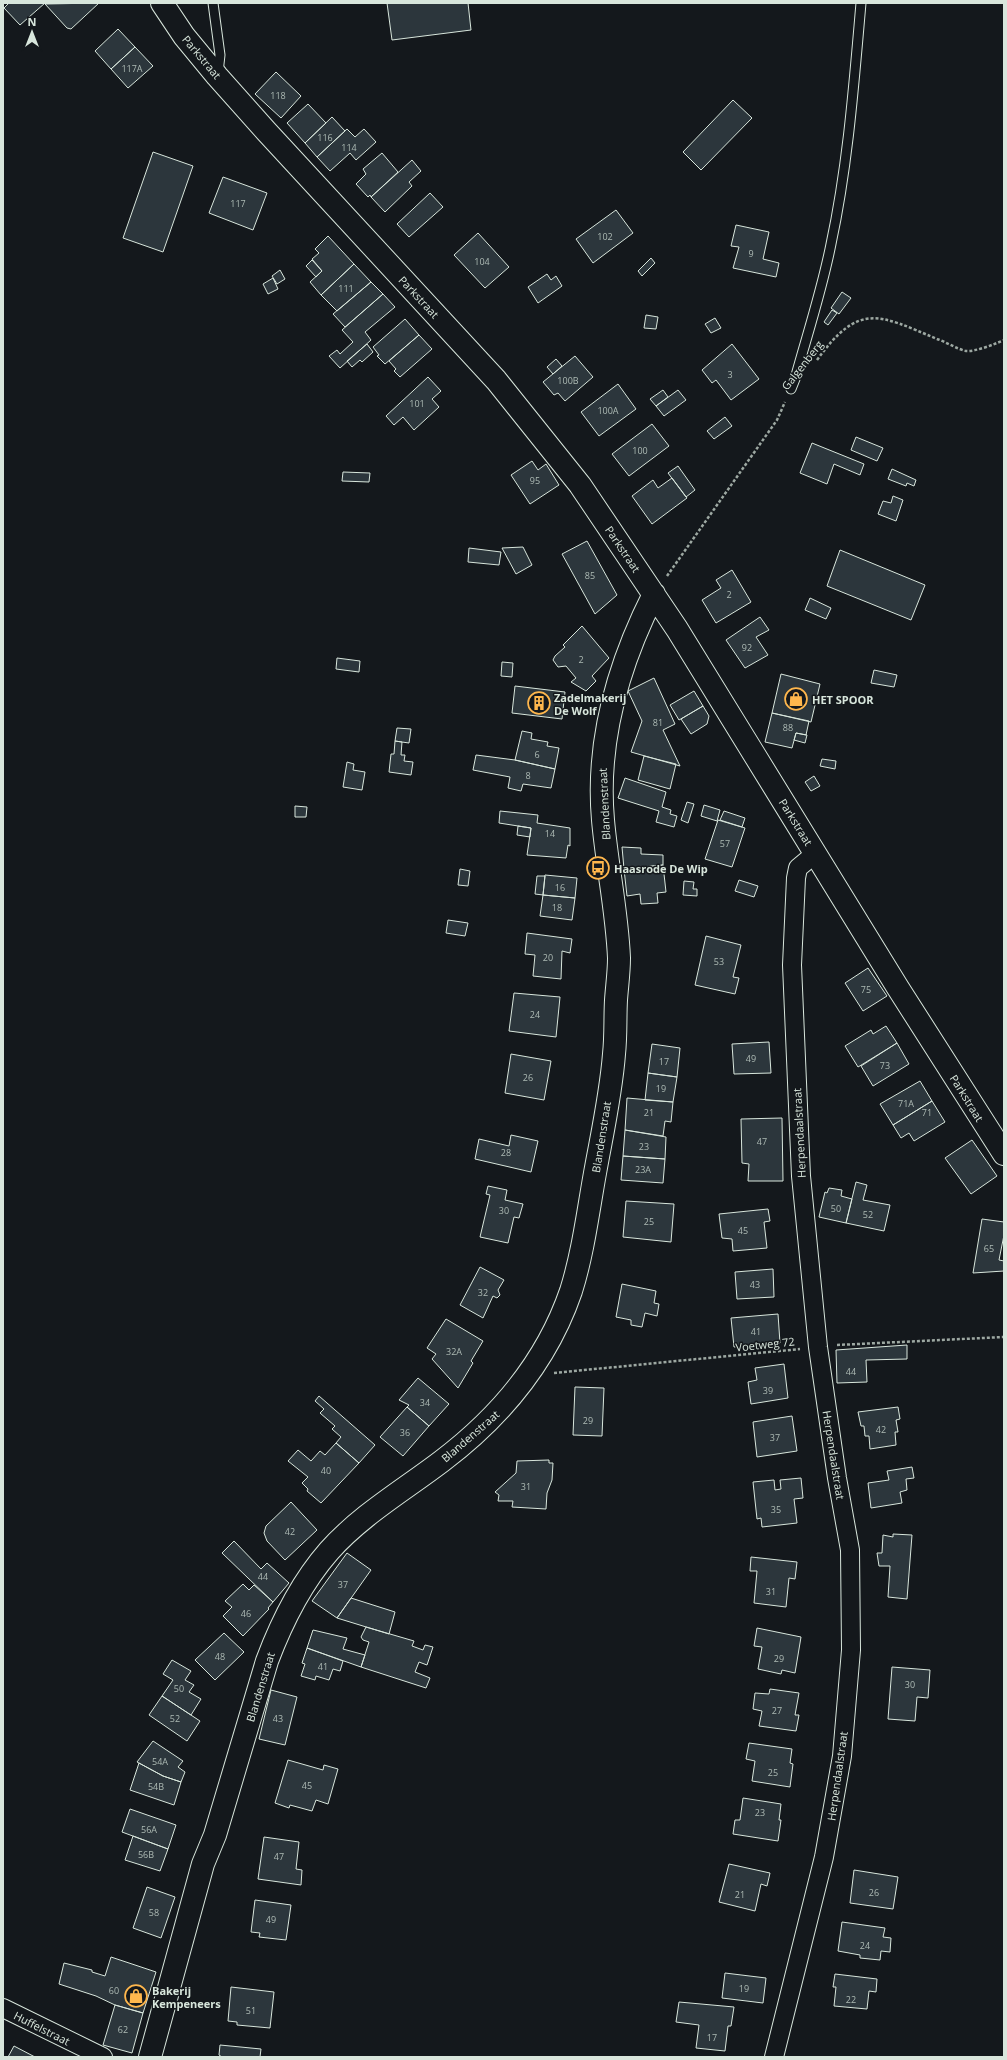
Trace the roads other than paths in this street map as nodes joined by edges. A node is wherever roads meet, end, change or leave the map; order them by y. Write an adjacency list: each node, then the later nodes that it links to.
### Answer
1 (162, 3): 4 (street, Parkstraat)
2 (213, 3): 4 (lane)
3 (861, 3): 5 (lane)
4 (218, 76): 6 (street, Parkstraat)
5 (791, 389)
6 (654, 594): 7 (street, Parkstraat); 11 (street, Blandenstraat)
7 (816, 853): 8 (street, Parkstraat); 12 (street, Herpendaalstraat)
8 (1004, 1154)
9 (3, 2008): 10 (street, Huffelstraat)
10 (103, 2057)
11 (150, 2057)
12 (774, 2057)

